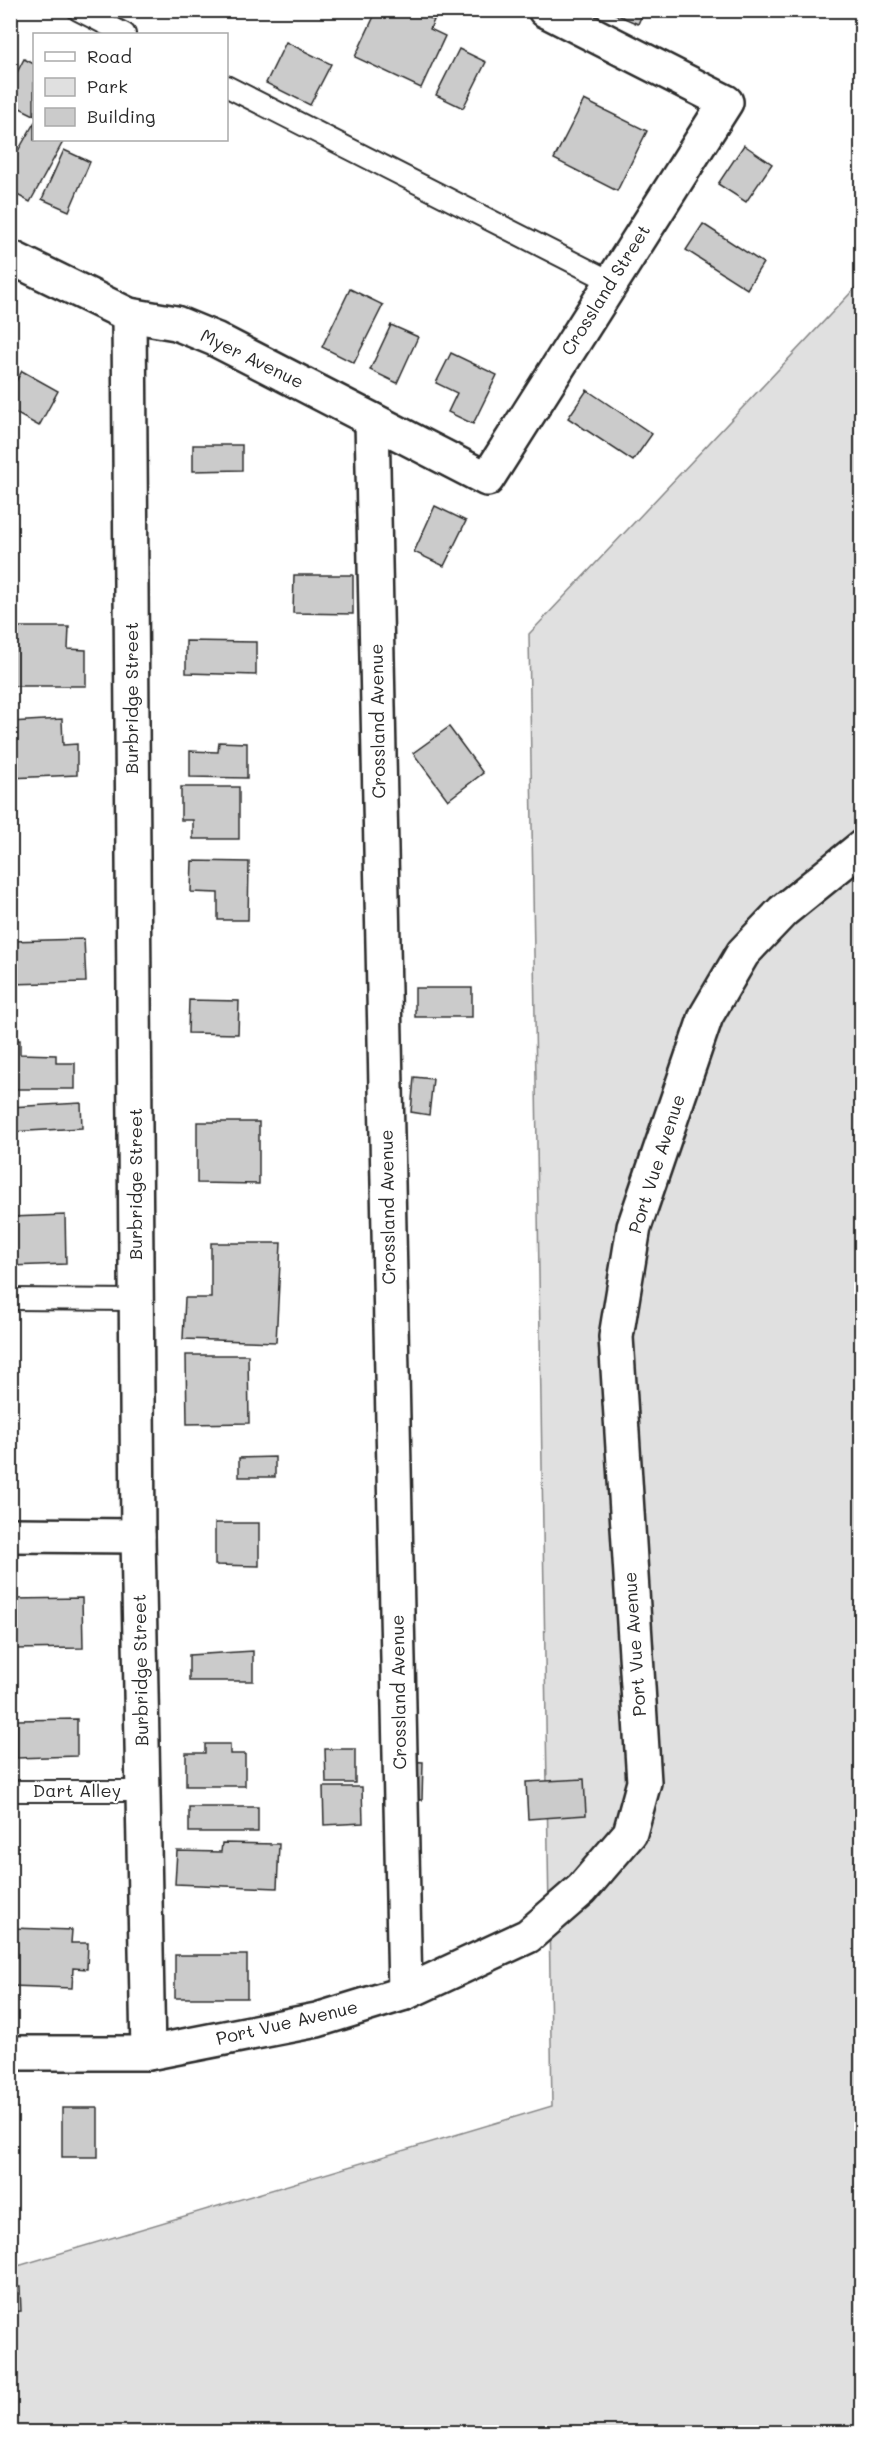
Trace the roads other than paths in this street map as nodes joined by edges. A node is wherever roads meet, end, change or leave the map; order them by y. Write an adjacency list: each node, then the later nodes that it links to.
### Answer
1 (78, 10): 3 (lane)
2 (545, 10): 6 (street, Crossland Street)
3 (123, 33)
4 (228, 87): 6 (lane)
5 (10, 257): 7 (street, Myer Avenue)
6 (612, 282): 9 (street, Crossland Street)
7 (129, 315): 8 (street, Myer Avenue); 12 (street, Burbridge Street)
8 (372, 420): 9 (street, Myer Avenue); 17 (street, Crossland Avenue)
9 (487, 479)
10 (861, 847): 17 (street, Port Vue Avenue)
11 (10, 1299): 12 (lane)
12 (137, 1300): 14 (street, Burbridge Street)
13 (10, 1535): 14 (street)
14 (138, 1536): 16 (street, Burbridge Street)
15 (10, 1791): 16 (lane, Dart Alley)
16 (144, 1791): 19 (street, Burbridge Street)
17 (405, 1993): 19 (street, Port Vue Avenue)
18 (10, 2052): 19 (street, Port Vue Avenue)
19 (148, 2053)

